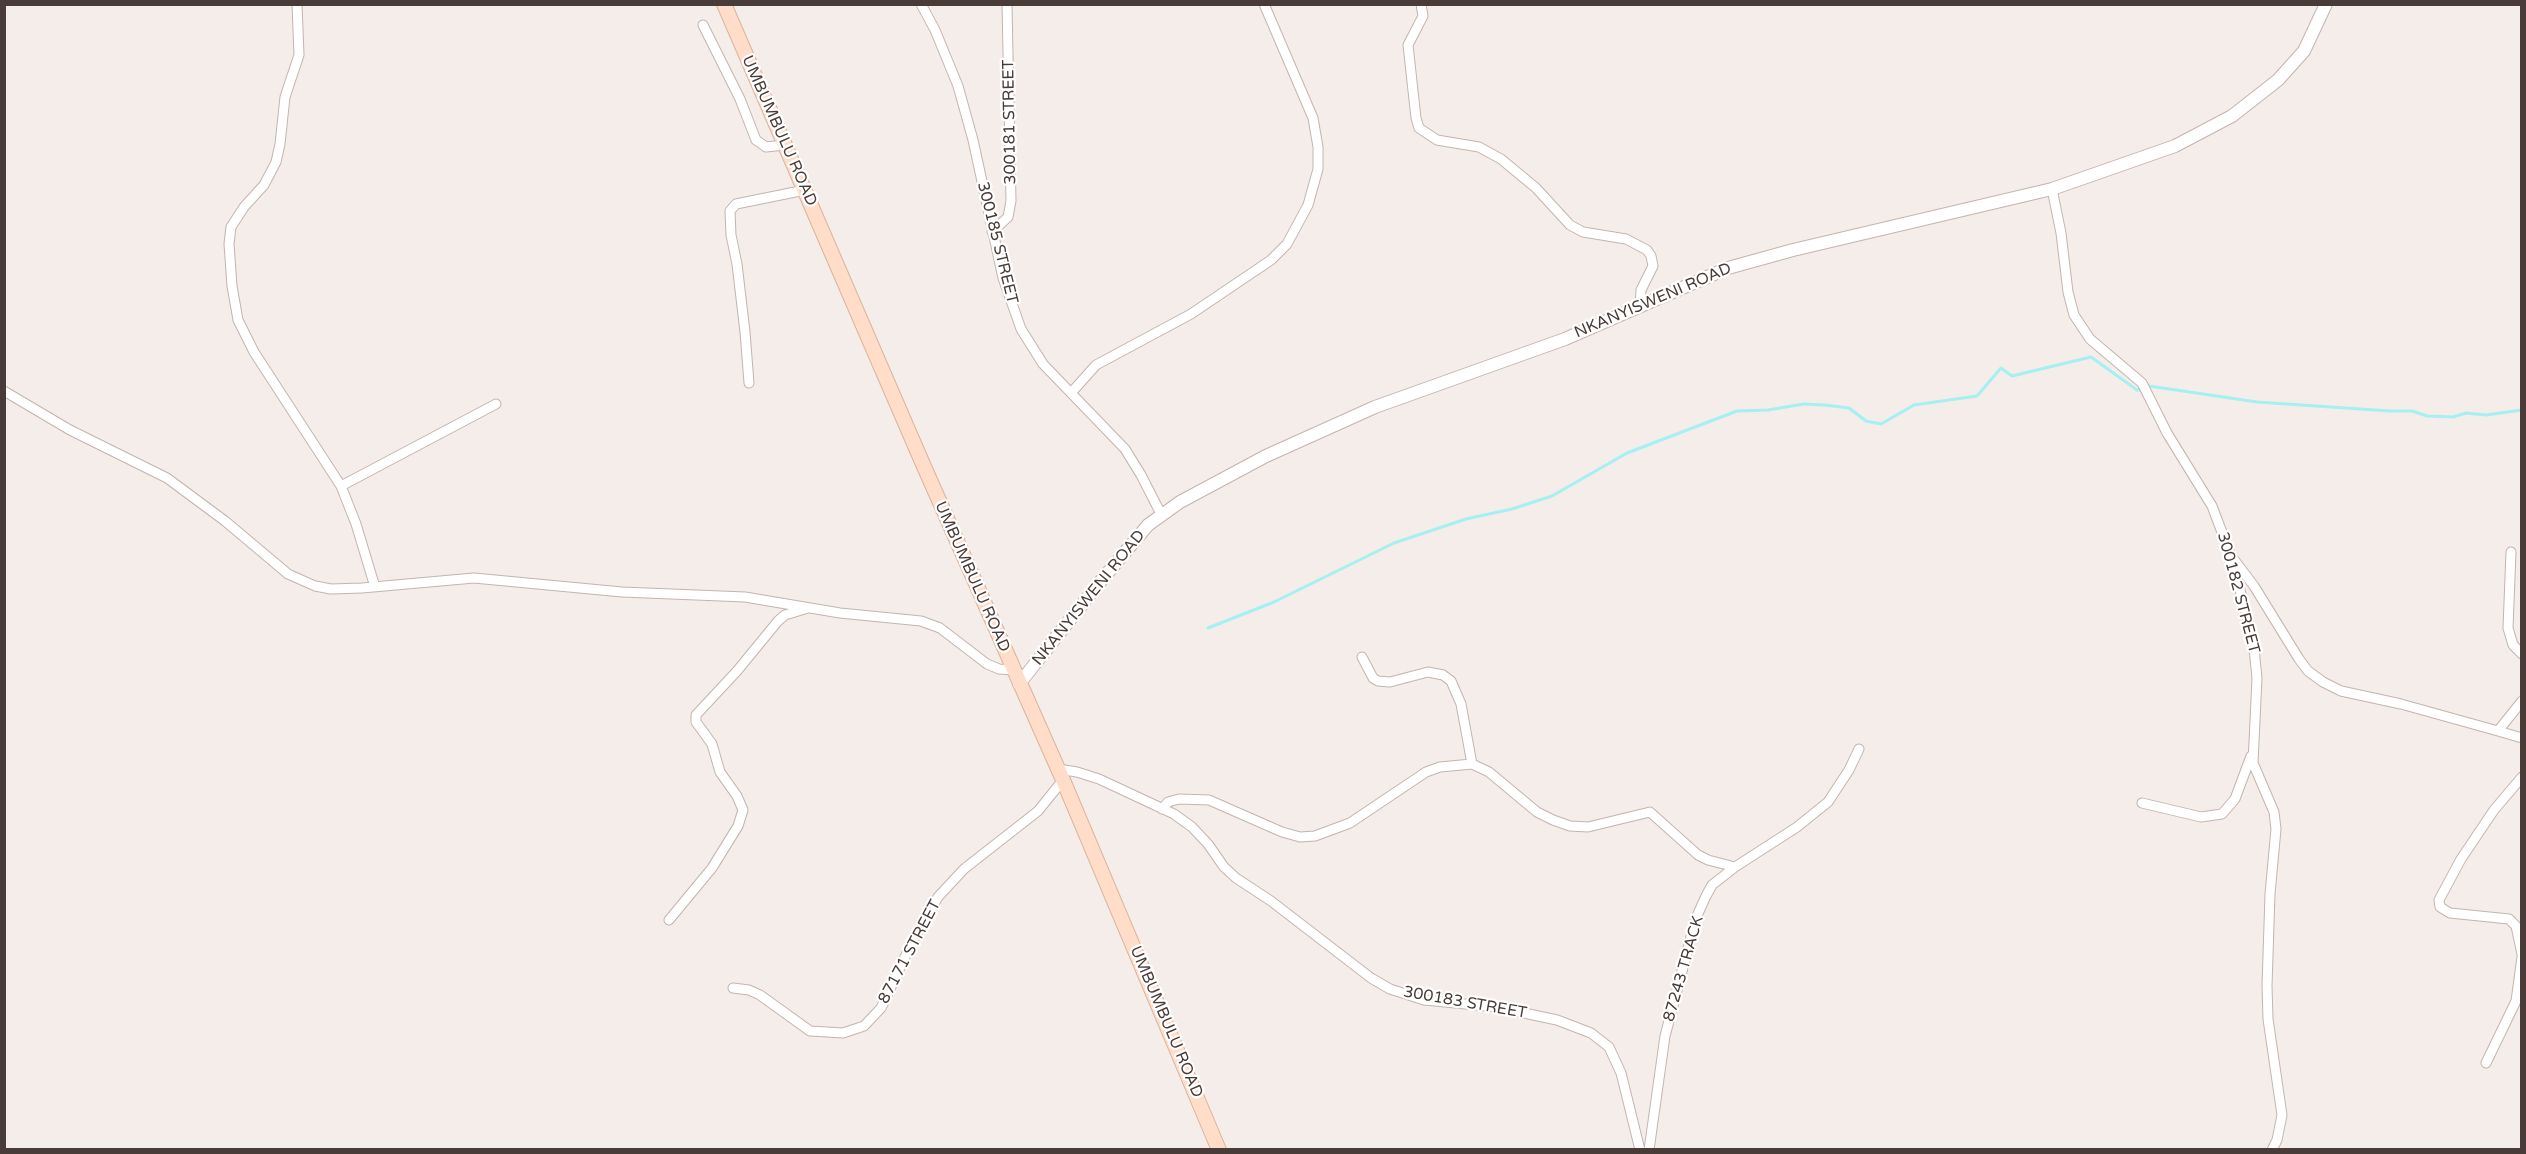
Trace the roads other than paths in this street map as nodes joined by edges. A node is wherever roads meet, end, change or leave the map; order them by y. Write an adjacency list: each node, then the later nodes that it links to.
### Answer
1 (297, 4): 18 (street)
2 (724, 4): 9 (main road, UMBUMBULU ROAD)
3 (921, 4): 12 (street, 300185 STREET)
4 (1007, 4): 12 (street, 300181 STREET)
5 (1421, 4): 13 (street)
6 (2326, 4): 10 (street, NKANYISWENI ROAD)
7 (1265, 5): 16 (street)
8 (703, 25): 9 (street)
9 (785, 145): 11 (main road, UMBUMBULU ROAD)
10 (2052, 189): 13 (street, NKANYISWENI ROAD); 21 (street, 300182 STREET)
11 (805, 190): 14 (street); 26 (main road, UMBUMBULU ROAD)
12 (992, 232): 16 (street, 300185 STREET)
13 (1640, 306): 19 (street, NKANYISWENI ROAD)
14 (749, 383)
15 (4, 391): 22 (street)
16 (1071, 393): 19 (street, 300185 STREET)
17 (496, 404): 18 (street)
18 (342, 486): 22 (street)
19 (1161, 514): 27 (street, NKANYISWENI ROAD)
20 (2511, 552): 24 (street)
21 (2231, 556): 29 (street); 32 (street, 300182 STREET)
22 (375, 587): 23 (street)
23 (810, 607): 26 (street); 39 (street)
24 (2522, 654)
25 (1362, 657): 33 (street)
26 (1013, 670): 27 (main road, UMBUMBULU ROAD)
27 (1019, 684): 34 (main road, UMBUMBULU ROAD)
28 (2522, 701): 29 (street)
29 (2498, 731): 30 (street)
30 (2522, 738)
31 (1859, 749): 38 (street, 87243 TRACK)
32 (2252, 753): 36 (street); 46 (street, 300182 STREET)
33 (1472, 764): 37 (street); 38 (street)
34 (1061, 775): 37 (street); 41 (street, 87171 STREET); 43 (main road, UMBUMBULU ROAD)
35 (2522, 777): 40 (street)
36 (2142, 803)
37 (1162, 809): 44 (street, 300183 STREET)
38 (1735, 867): 45 (street, 87243 TRACK)
39 (669, 920)
40 (2522, 956): 42 (street)
41 (733, 988)
42 (2486, 1063)
43 (1219, 1149)
44 (1640, 1149)
45 (1649, 1149)
46 (2272, 1149)

